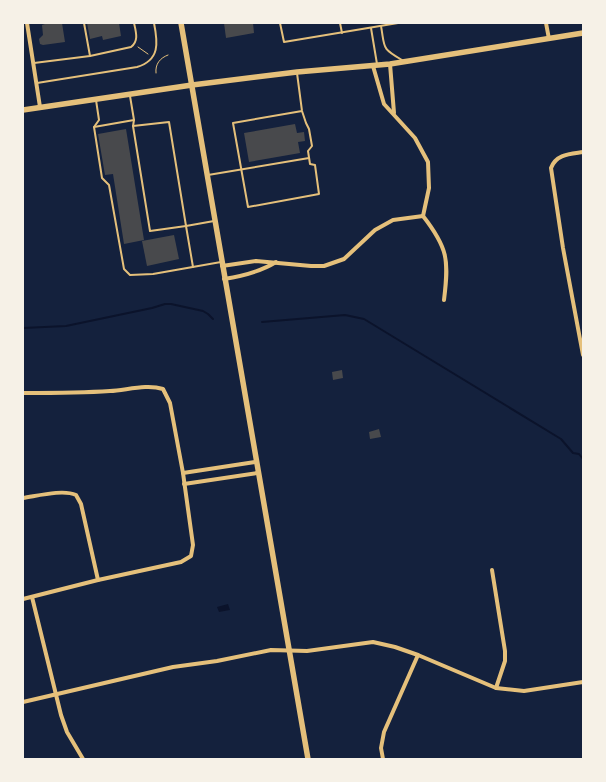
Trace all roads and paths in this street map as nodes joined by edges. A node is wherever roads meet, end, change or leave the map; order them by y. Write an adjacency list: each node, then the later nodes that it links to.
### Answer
1 (27, 23): 22 (street)
2 (84, 23): 18 (lane)
3 (134, 23): 18 (lane)
4 (154, 23): 27 (lane)
5 (181, 23): 28 (street)
6 (280, 23): 12 (lane)
7 (340, 23): 12 (lane)
8 (398, 23): 10 (lane)
9 (546, 23): 14 (street)
10 (381, 26): 11 (lane); 21 (lane)
11 (371, 28): 12 (lane); 24 (lane)
12 (342, 33)
13 (583, 33): 14 (street)
14 (549, 39): 21 (street)
15 (138, 47): 16 (path)
16 (149, 54)
17 (168, 55): 20 (path)
18 (90, 56): 22 (lane)
19 (155, 59): 20 (path)
20 (159, 61): 26 (path)
21 (404, 62): 23 (street)
22 (33, 64): 27 (street)
23 (390, 64): 24 (street); 34 (street)
24 (375, 66): 25 (street); 34 (street)
25 (297, 72): 28 (street); 33 (lane)
26 (156, 73)
27 (36, 83): 31 (street)
28 (192, 84): 29 (street); 41 (street)
29 (130, 93): 30 (street); 35 (lane)
30 (96, 98): 31 (street); 37 (lane)
31 (40, 107): 32 (street)
32 (23, 110)
33 (302, 111): 39 (lane); 40 (lane)
34 (394, 114): 42 (street)
35 (134, 120): 36 (lane); 37 (lane)
36 (133, 126): 44 (lane); 44 (lane)
37 (94, 127): 47 (lane)
38 (583, 152): 50 (street)
39 (309, 158): 40 (lane); 40 (lane)
40 (241, 169): 41 (lane)
41 (207, 175): 43 (street)
42 (423, 216): 45 (street); 49 (street)
43 (215, 221): 44 (lane); 46 (street)
44 (186, 226): 47 (lane)
45 (277, 262): 46 (street); 48 (street)
46 (222, 264): 47 (lane); 48 (street)
47 (193, 267)
48 (224, 279): 52 (street)
49 (444, 300)
50 (583, 355)
51 (23, 393): 53 (street)
52 (255, 462): 53 (street); 54 (street)
53 (183, 473): 55 (street)
54 (257, 473): 55 (street); 61 (street)
55 (184, 484): 58 (street)
56 (23, 498): 58 (street)
57 (492, 570): 64 (street)
58 (98, 580): 59 (street)
59 (32, 597): 60 (street); 65 (street)
60 (23, 599)
61 (289, 651): 62 (street); 65 (street); 68 (street)
62 (418, 655): 64 (street); 69 (street)
63 (583, 682): 64 (street)
64 (496, 688)
65 (55, 694): 66 (street); 67 (street)
66 (23, 702)
67 (83, 759)
68 (308, 759)
69 (383, 759)

